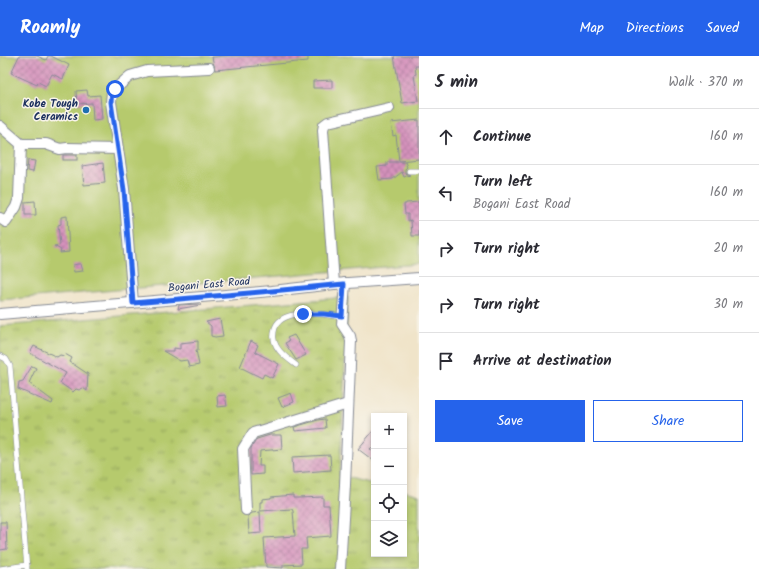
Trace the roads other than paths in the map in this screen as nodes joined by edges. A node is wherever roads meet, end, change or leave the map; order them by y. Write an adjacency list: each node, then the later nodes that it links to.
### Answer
1 (209, 68): 5 (street)
2 (390, 108): 10 (street)
3 (0, 126): 4 (street)
4 (21, 144): 5 (street); 8 (street)
5 (118, 149): 11 (street)
6 (409, 171): 7 (lane)
7 (419, 171)
8 (0, 218)
9 (419, 278): 10 (street, Bogani East Road)
10 (339, 284): 11 (street, Bogani East Road); 13 (street)
11 (133, 303): 12 (street, Bogani East Road)
12 (0, 314)
13 (342, 316): 15 (lane); 16 (street)
14 (0, 356): 18 (lane)
15 (296, 366)
16 (348, 404): 17 (street); 20 (street)
17 (246, 510)
18 (27, 567): 19 (lane)
19 (0, 569)
20 (340, 569)

